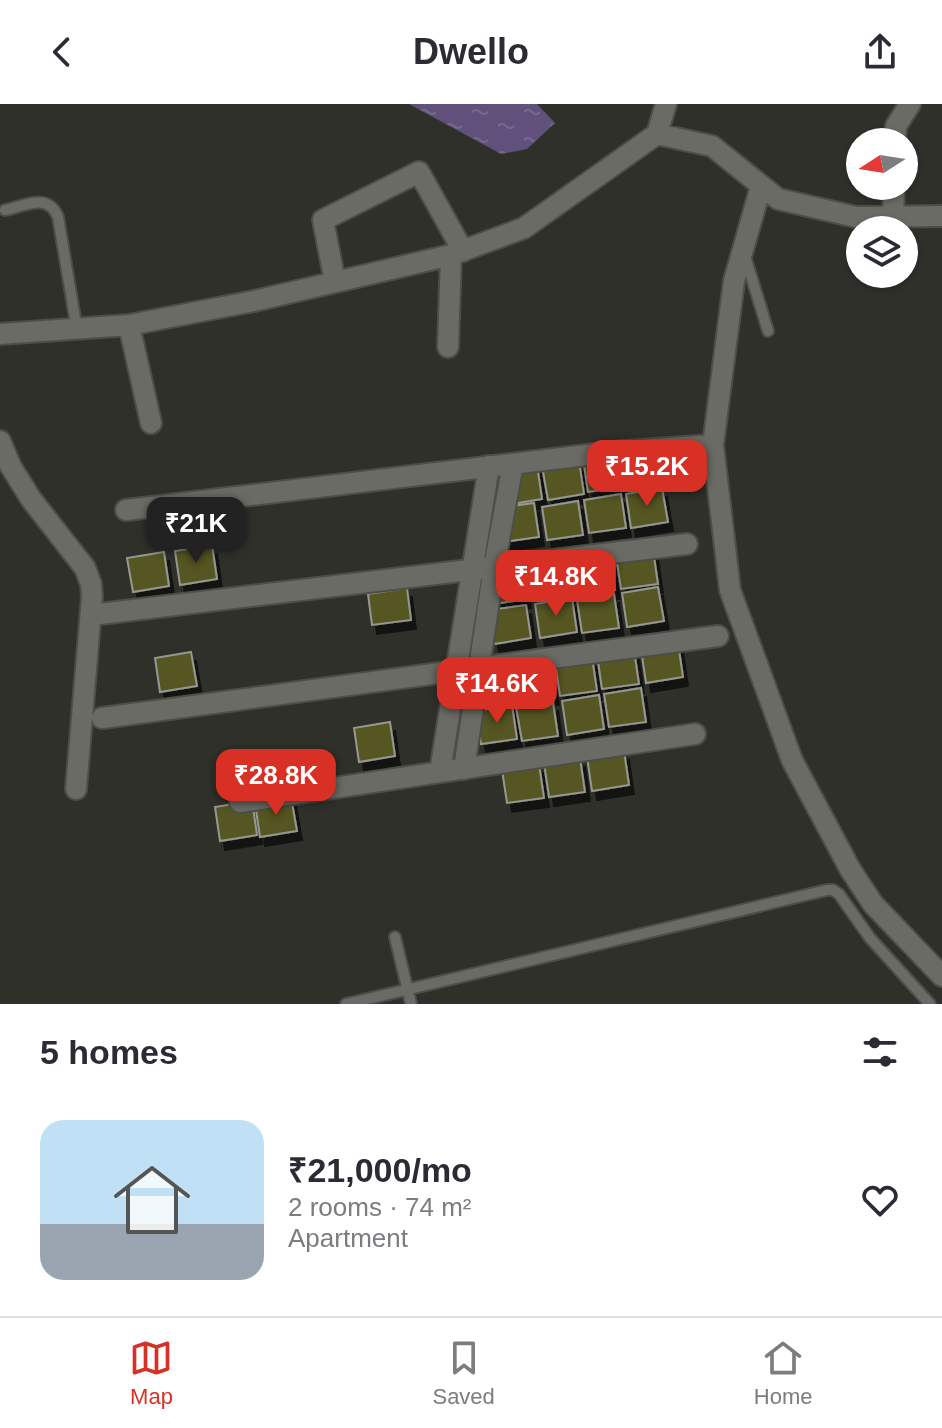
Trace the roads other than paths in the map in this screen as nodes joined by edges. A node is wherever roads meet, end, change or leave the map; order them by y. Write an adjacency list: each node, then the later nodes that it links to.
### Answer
1 (666, 104): 4 (street)
2 (910, 104): 3 (street)
3 (896, 128)
4 (657, 134): 5 (street); 11 (street)
5 (761, 186): 7 (street); 10 (street)
6 (5, 210): 14 (lane)
7 (852, 216)
8 (918, 216): 9 (street)
9 (942, 216)
10 (743, 250): 15 (lane); 20 (street)
11 (457, 253): 12 (street); 12 (street); 17 (street)
12 (335, 282): 13 (street)
13 (129, 325): 14 (street); 18 (street)
14 (77, 330): 16 (street)
15 (768, 331)
16 (0, 334)
17 (448, 347)
18 (151, 423)
19 (0, 441): 27 (street)
20 (713, 445): 21 (street); 38 (street)
21 (513, 464): 22 (street); 25 (street)
22 (489, 466): 23 (street); 26 (street)
23 (126, 510)
24 (687, 544): 25 (street)
25 (494, 567): 26 (street); 29 (street)
26 (472, 570): 27 (street); 30 (street)
27 (91, 615): 35 (street)
28 (718, 636): 29 (street)
29 (478, 668): 30 (street); 33 (street)
30 (457, 671): 31 (street); 34 (street)
31 (102, 718)
32 (695, 734): 33 (street)
33 (464, 769): 34 (street)
34 (440, 772): 36 (street)
35 (76, 789)
36 (240, 802)
37 (395, 937): 39 (lane)
38 (942, 976)
39 (407, 989): 40 (lane); 41 (lane); 42 (lane)
40 (346, 1004)
41 (411, 1004)
42 (930, 1004)

